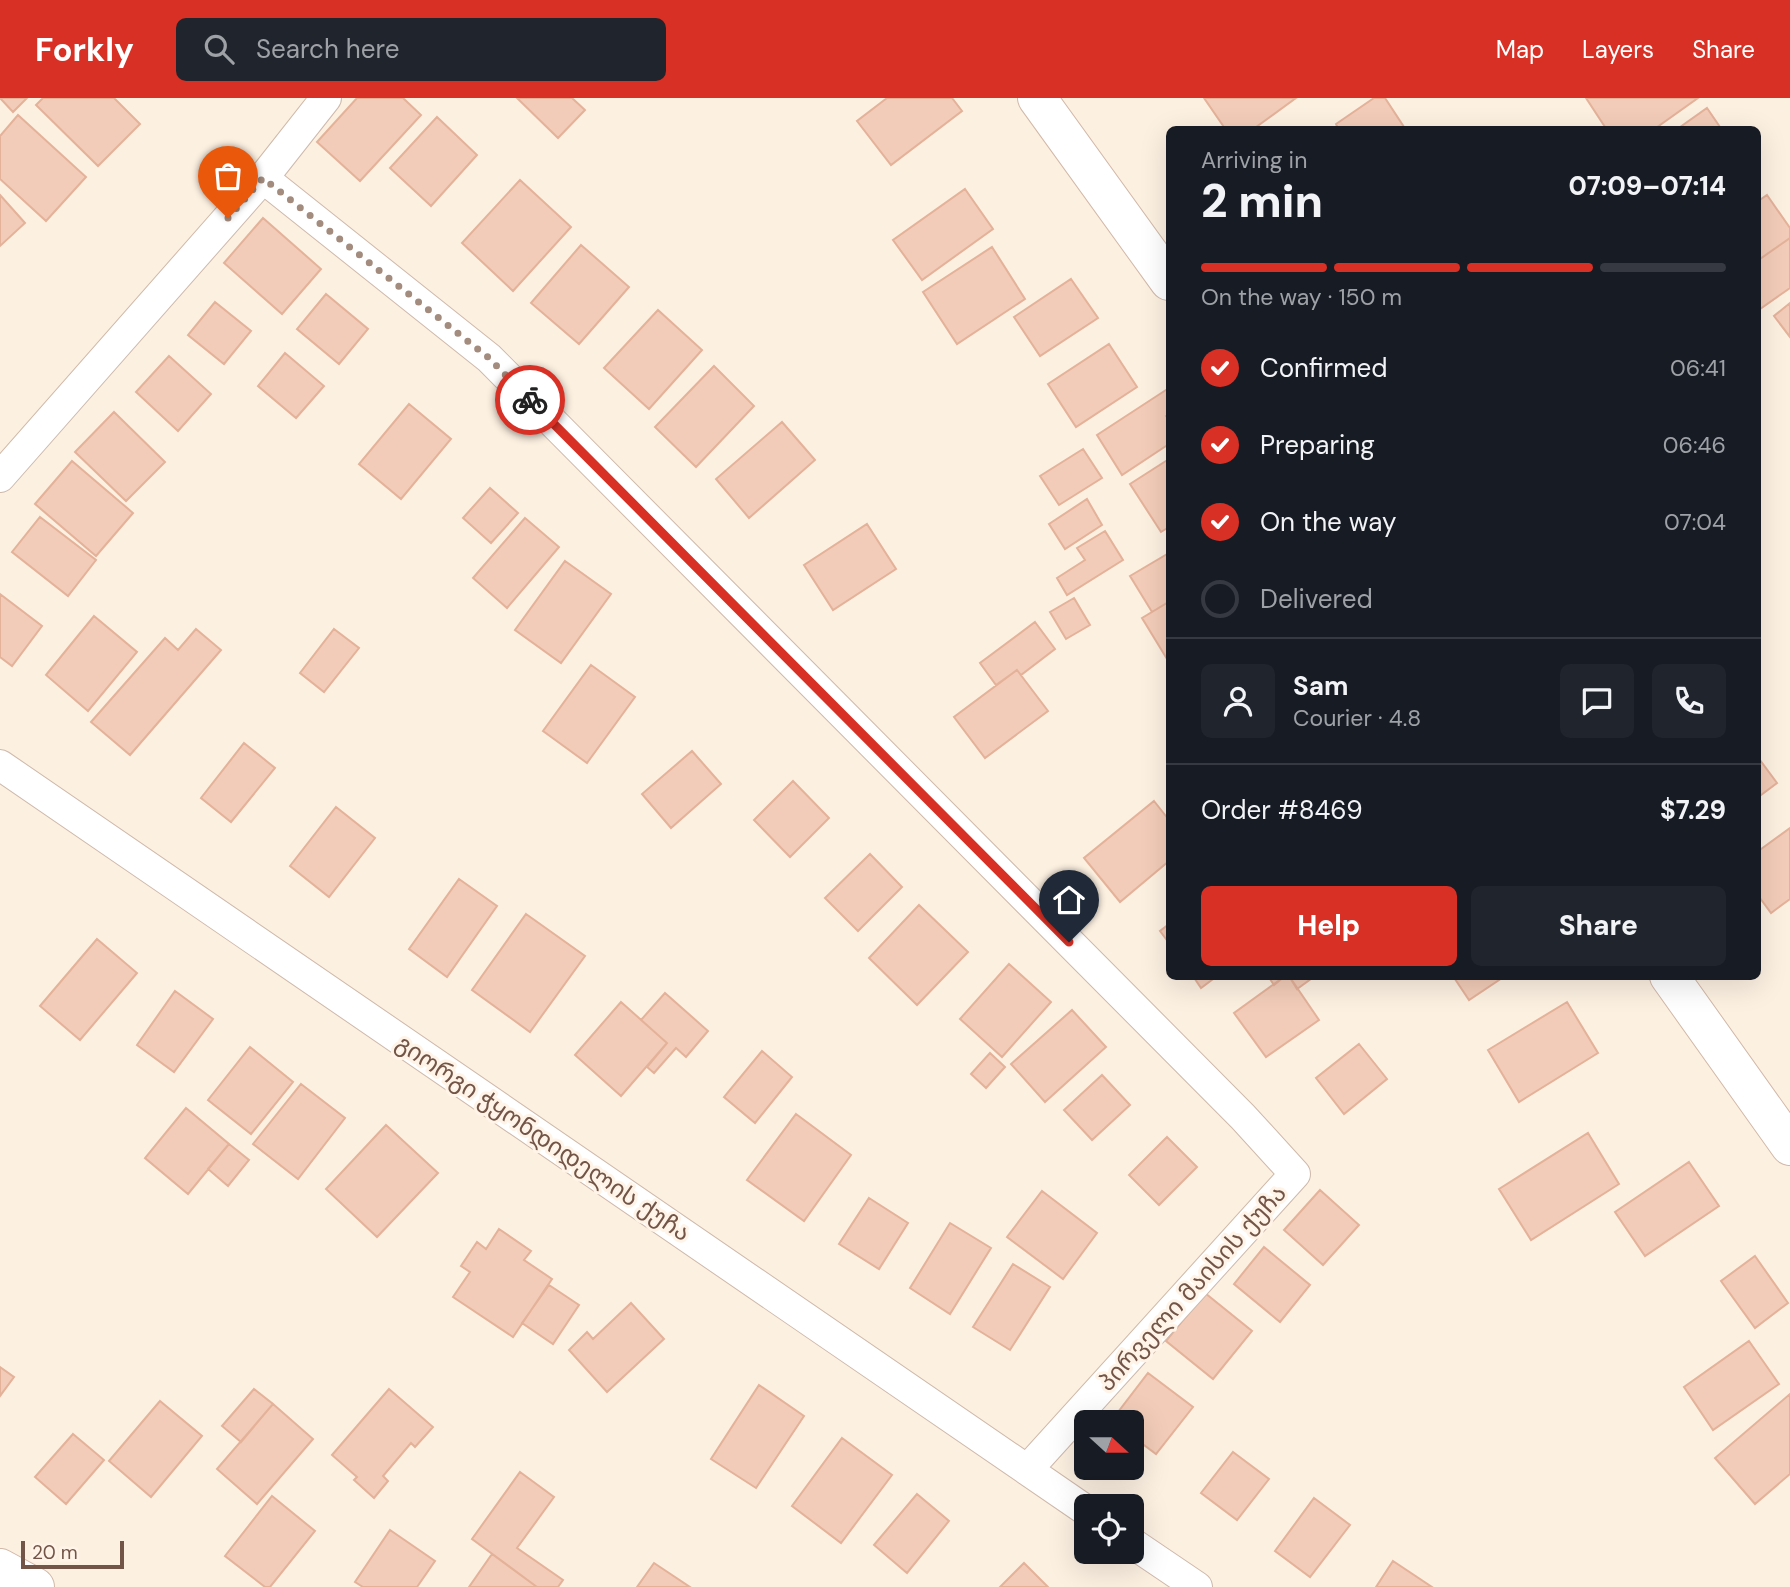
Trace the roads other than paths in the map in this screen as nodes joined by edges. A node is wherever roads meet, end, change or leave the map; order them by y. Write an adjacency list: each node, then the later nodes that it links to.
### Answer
1 (326, 98): 3 (street)
2 (1037, 98): 4 (main road)
3 (263, 178): 5 (street); 9 (street, პირველი მაისის ქუჩა)
4 (1166, 277)
5 (0, 477)
6 (0, 765): 9 (street, გიორგი ჭყონდიდელის ქუჩა)
7 (1671, 980): 8 (main road)
8 (1790, 1146)
9 (1027, 1470): 10 (street, გიორგი ჭყონდიდელის ქუჩა)
10 (1074, 1502)
11 (1144, 1551): 14 (street)
12 (0, 1568): 13 (main road)
13 (35, 1587)
14 (1196, 1587)

